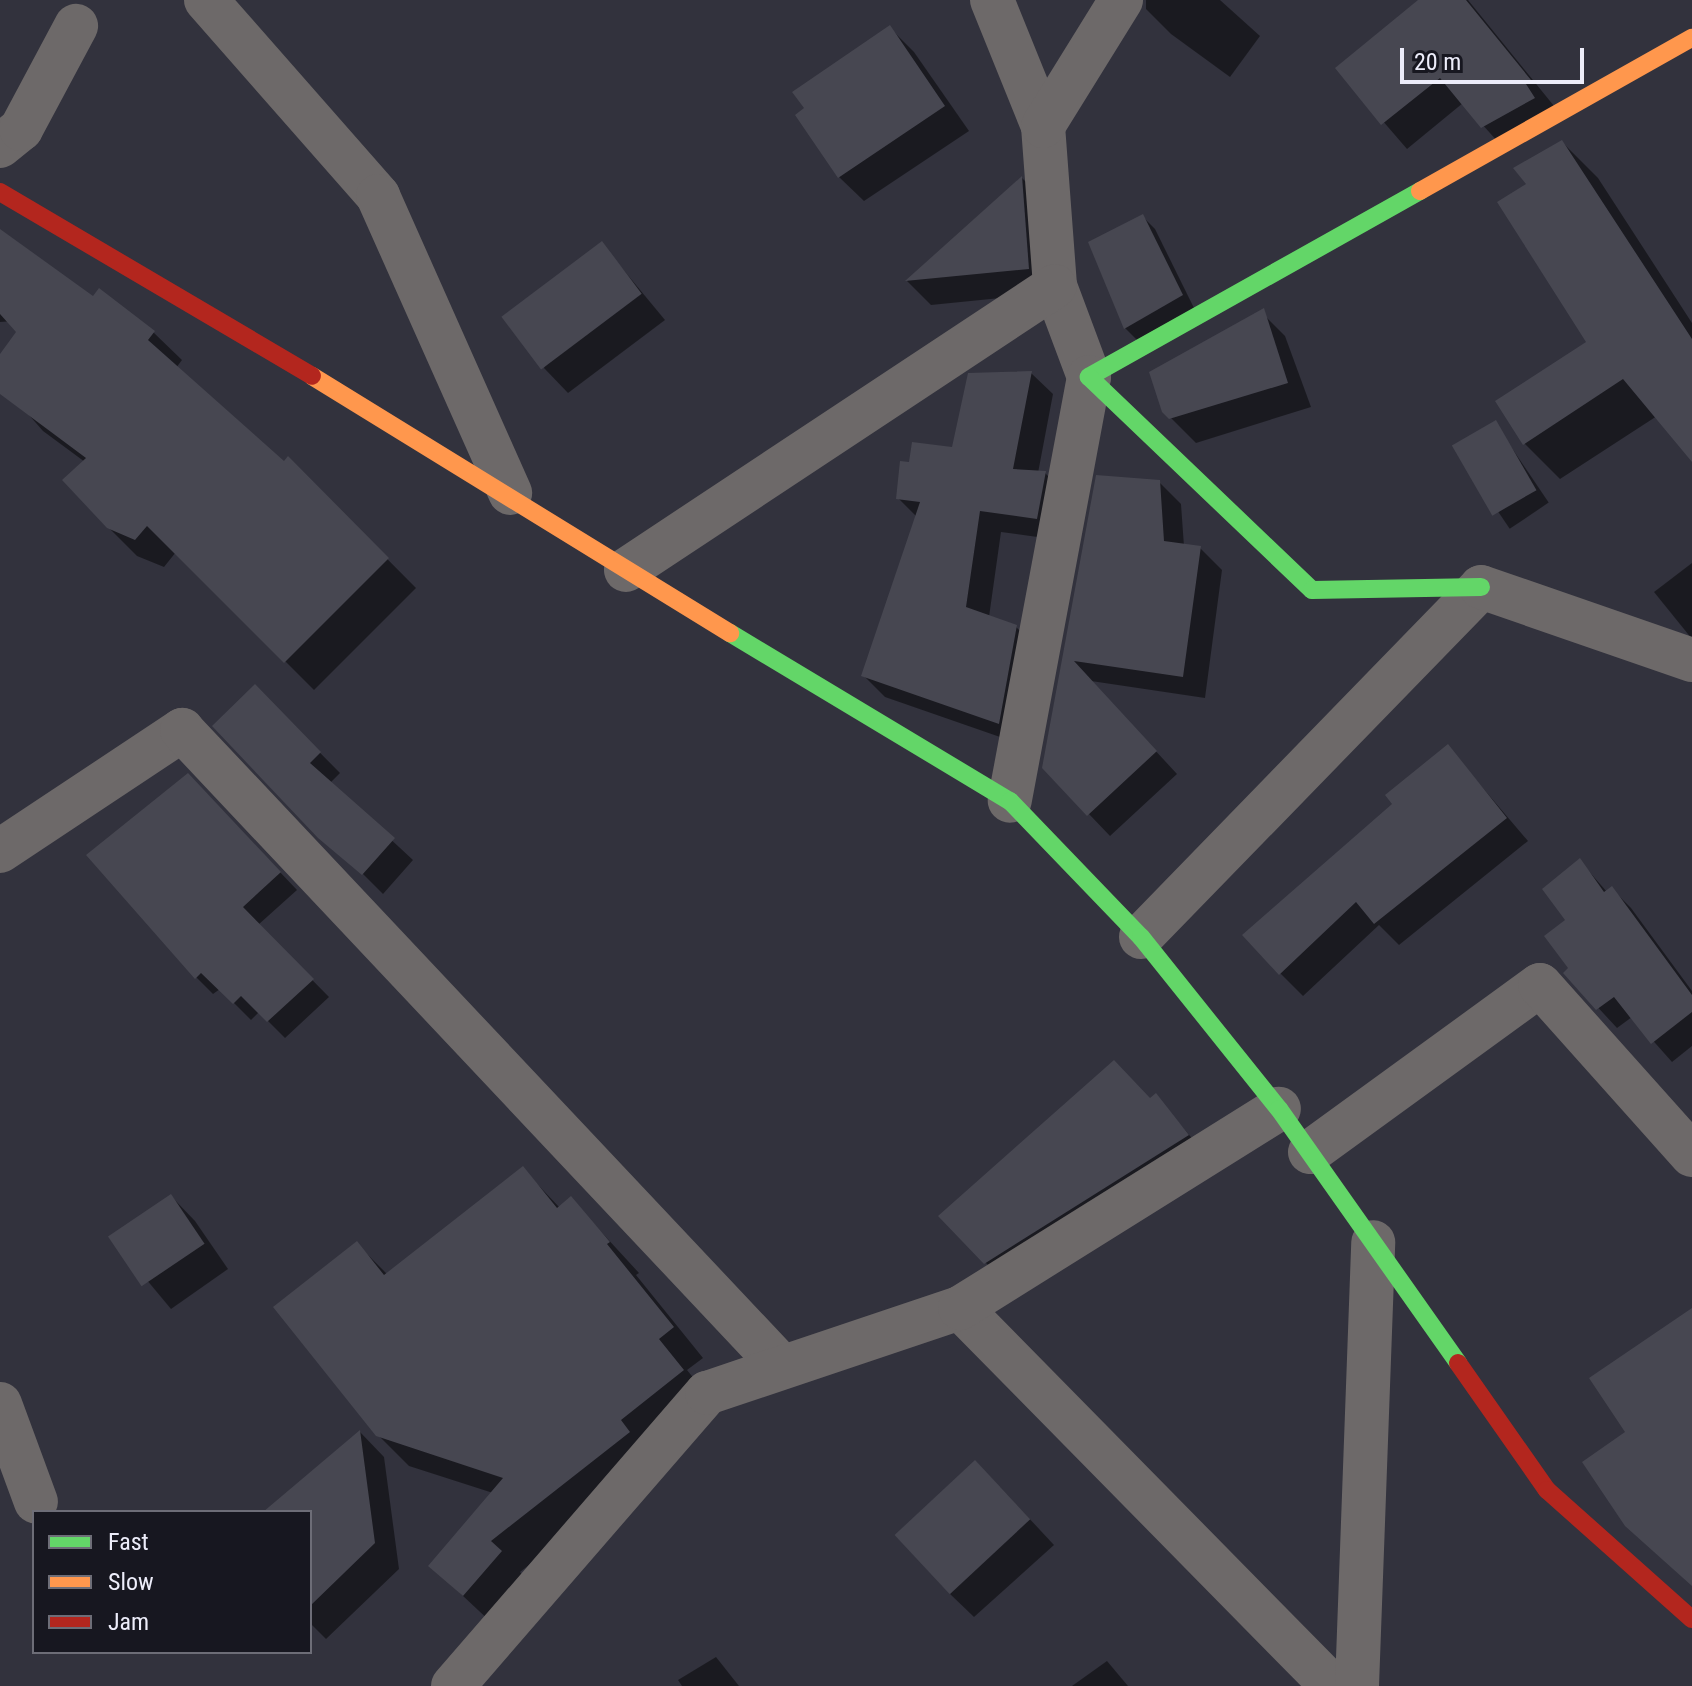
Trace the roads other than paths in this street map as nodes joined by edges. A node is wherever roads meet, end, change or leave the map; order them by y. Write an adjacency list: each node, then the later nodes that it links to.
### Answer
1 (206, 0): 11 (street)
2 (992, 0): 6 (street)
3 (1121, 0): 6 (street)
4 (76, 26): 7 (street)
5 (1692, 38): 10 (street)
6 (1043, 126): 9 (street)
7 (0, 146)
8 (0, 192): 11 (street)
9 (1055, 286): 10 (street); 12 (street)
10 (1089, 377): 13 (street); 15 (street)
11 (510, 493): 12 (street)
12 (626, 570): 15 (street)
13 (1481, 587): 14 (street); 17 (street)
14 (1692, 660)
15 (1010, 801): 17 (street)
16 (0, 851): 23 (street)
17 (1141, 937): 18 (street)
18 (1279, 1109): 19 (street); 22 (street)
19 (1310, 1152): 20 (street); 21 (street)
20 (1692, 1155)
21 (1373, 1242): 26 (street); 29 (street)
22 (960, 1308): 23 (street); 28 (street)
23 (782, 1367): 27 (street)
24 (0, 1404): 25 (street)
25 (36, 1502)
26 (1692, 1619)
27 (453, 1686)
28 (1332, 1686)
29 (1357, 1686)

